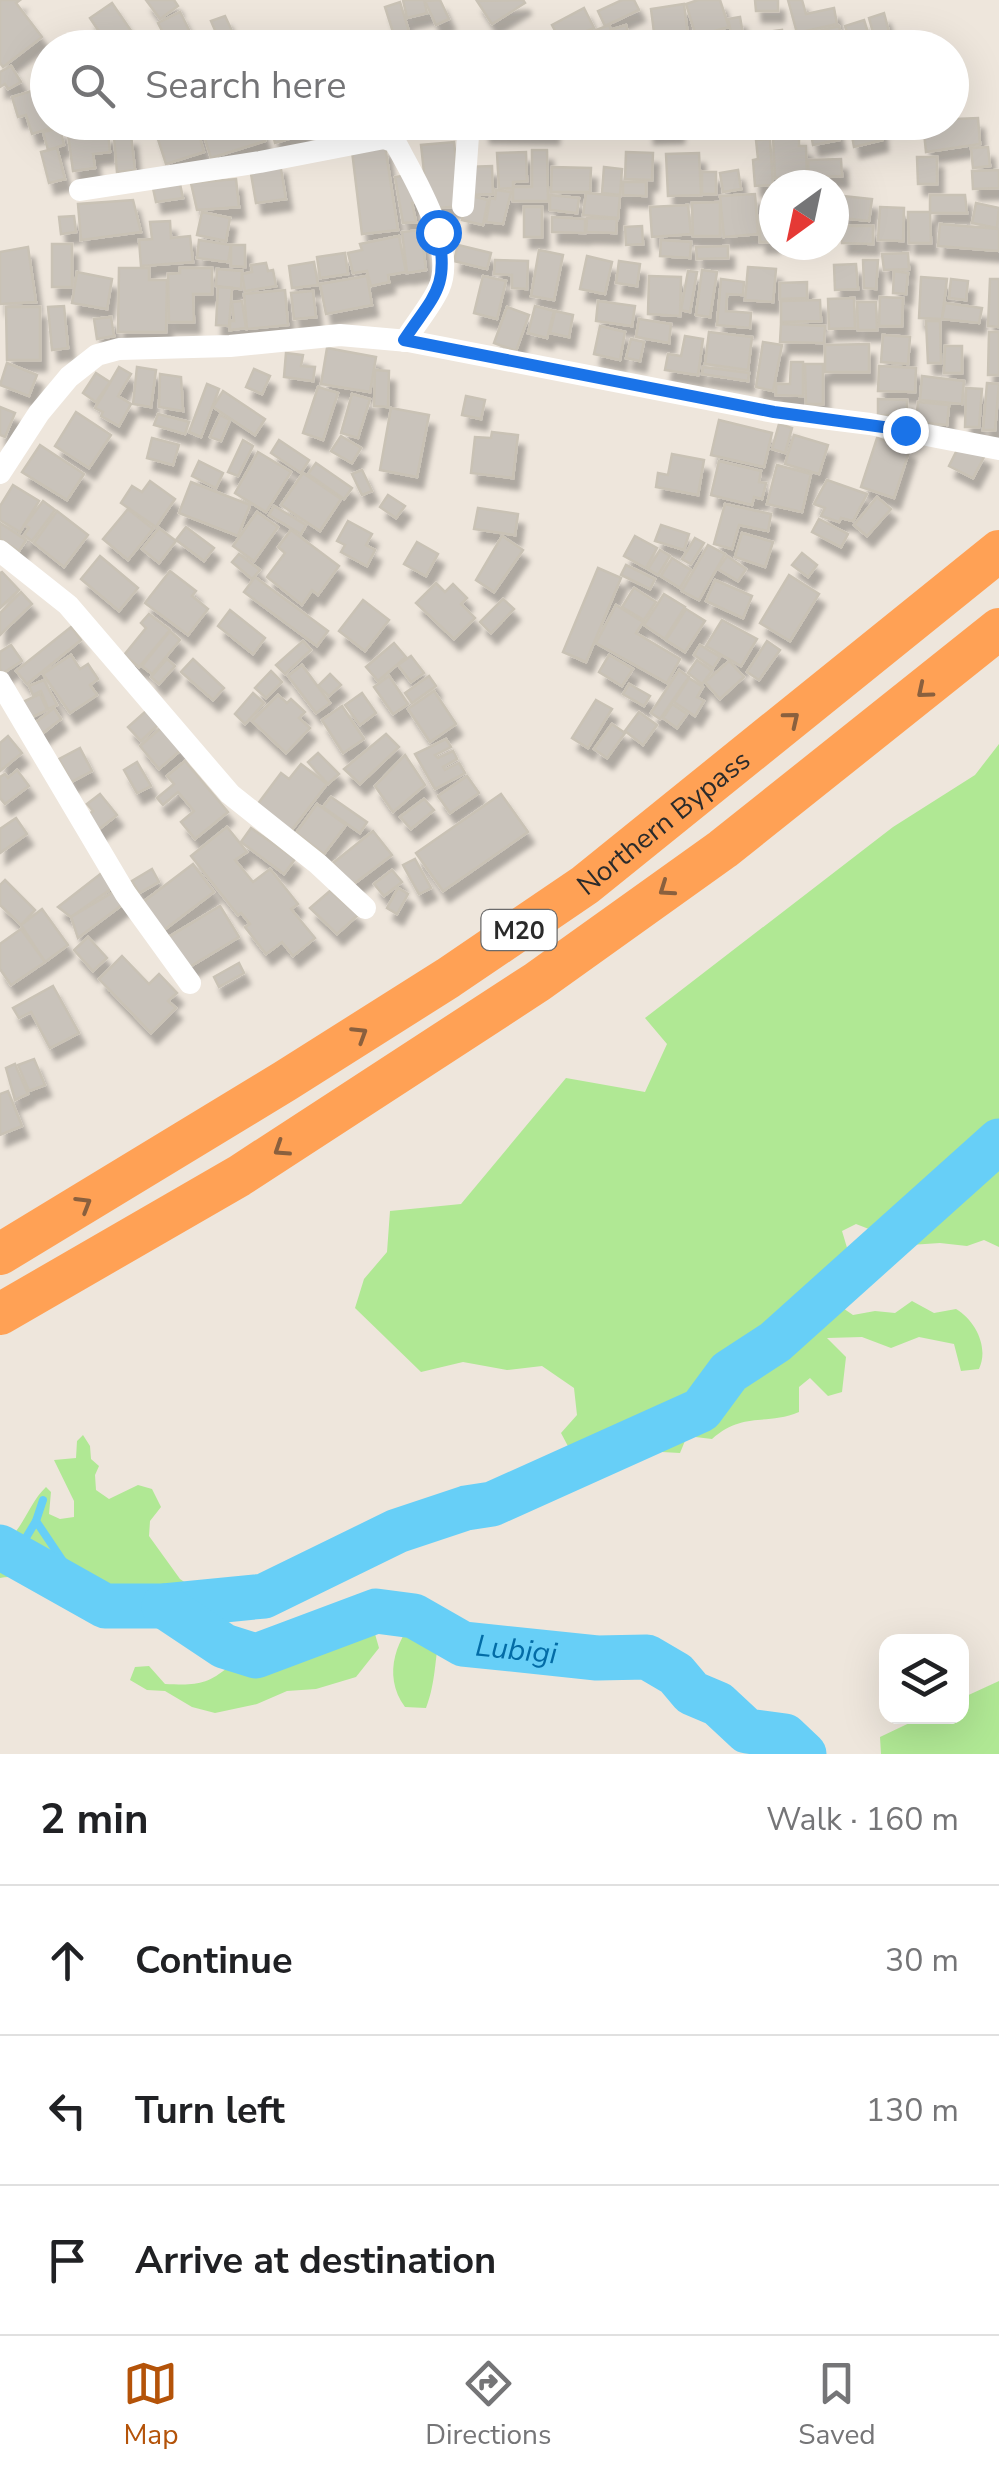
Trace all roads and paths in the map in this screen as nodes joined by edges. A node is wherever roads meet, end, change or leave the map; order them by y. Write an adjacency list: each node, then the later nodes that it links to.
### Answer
1 (374, 140): 4 (street)
2 (403, 140): 6 (street)
3 (468, 140): 5 (street)
4 (80, 190)
5 (463, 206)
6 (404, 340): 7 (street); 8 (street)
7 (999, 449)
8 (0, 473)
9 (0, 550): 13 (street)
10 (999, 552): 15 (highway, Northern Bypass / M20, one-way to 10)
11 (999, 629): 16 (highway, Northern Bypass / M20, one-way to 16)
12 (0, 682): 14 (street)
13 (366, 908)
14 (190, 983)
15 (0, 1254)
16 (2, 1313)

